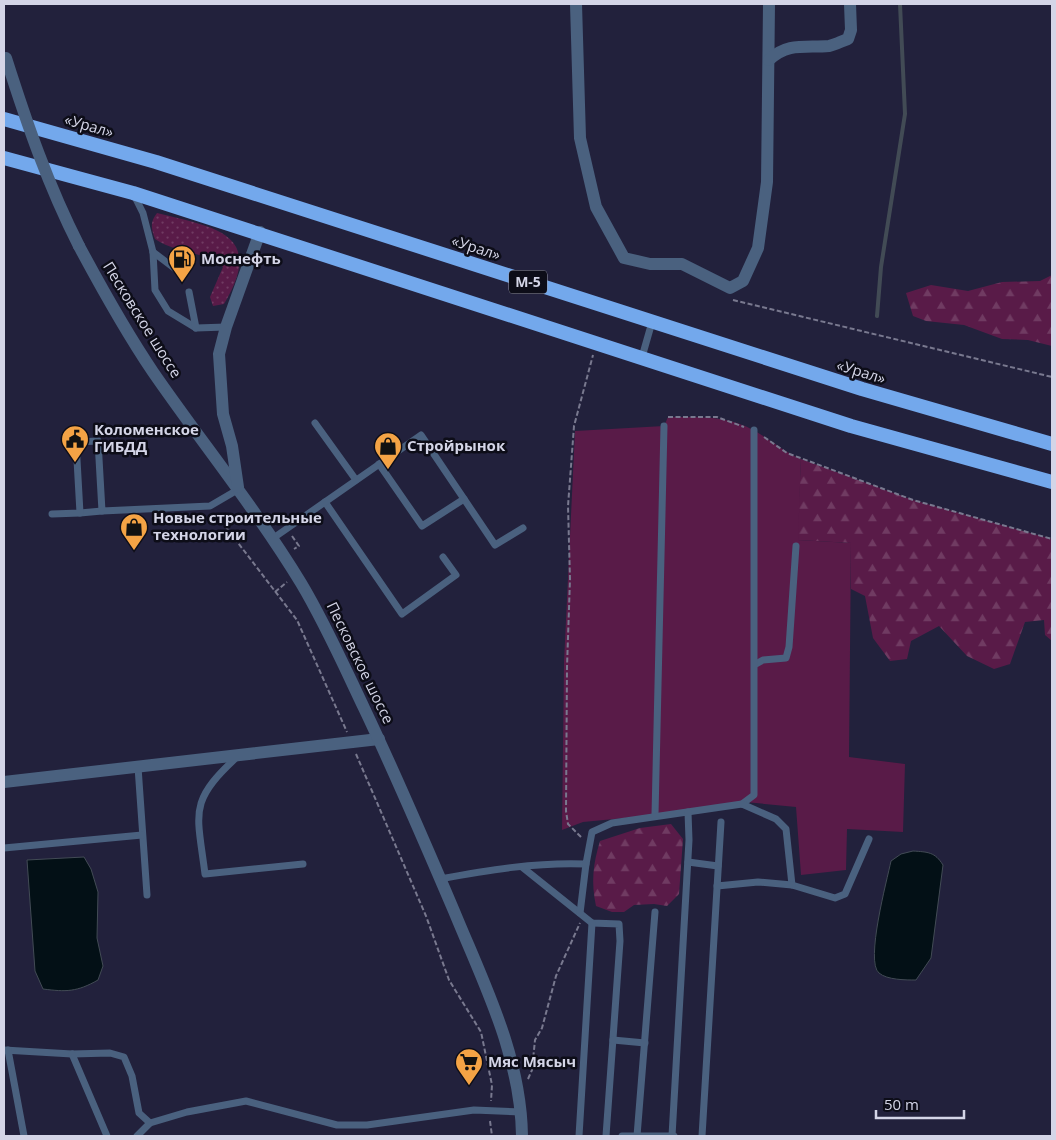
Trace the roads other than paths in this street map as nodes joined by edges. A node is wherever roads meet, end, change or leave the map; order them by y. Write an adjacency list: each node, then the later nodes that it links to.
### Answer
1 (576, 4): 5 (street)
2 (769, 4): 5 (street)
3 (850, 4): 5 (street)
4 (5, 53): 22 (street, Песковское шоссе, bridge)
5 (770, 60)
6 (4, 119): 13 (highway, «Урал» / М-5)
7 (4, 158): 8 (highway, М-5)
8 (133, 193): 9 (highway, М-5); 10 (lane)
9 (260, 232): 14 (street); 16 (highway, М-5)
10 (153, 252): 11 (lane); 15 (lane)
11 (182, 274)
12 (189, 292): 15 (lane)
13 (652, 322): 16 (lane); 20 (highway, «Урал» / М-5)
14 (226, 327): 15 (lane); 21 (street)
15 (196, 328)
16 (642, 357): 25 (highway, М-5)
17 (315, 423): 24 (lane)
18 (664, 426): 43 (lane)
19 (754, 430): 36 (lane)
20 (1052, 444)
21 (232, 446): 22 (street); 26 (street)
22 (215, 456): 26 (street, Песковское шоссе)
23 (379, 464): 24 (lane); 27 (lane); 27 (lane)
24 (356, 480): 28 (lane)
25 (1052, 482)
26 (239, 489): 29 (lane); 33 (street, Песковское шоссе)
27 (464, 499): 32 (lane)
28 (325, 502): 33 (lane); 35 (lane)
29 (102, 511): 30 (lane); 30 (lane)
30 (80, 513): 31 (lane)
31 (52, 514)
32 (523, 528)
33 (272, 539): 37 (street, Песковское шоссе)
34 (796, 546): 36 (lane)
35 (442, 557)
36 (756, 664): 41 (lane)
37 (379, 739): 38 (street); 53 (street, Песковское шоссе)
38 (239, 756): 39 (street); 49 (lane)
39 (138, 768): 40 (street); 45 (lane)
40 (4, 782)
41 (742, 804): 42 (lane); 54 (lane)
42 (688, 812): 43 (lane); 48 (lane)
43 (655, 815): 50 (lane)
44 (721, 822): 51 (lane)
45 (142, 835): 47 (lane); 56 (lane)
46 (869, 839): 54 (lane)
47 (4, 848)
48 (688, 862): 51 (lane); 74 (lane)
49 (303, 864)
50 (586, 864): 52 (lane); 58 (lane)
51 (718, 866): 55 (lane)
52 (522, 867): 53 (lane); 58 (lane)
53 (440, 879): 64 (street, Песковское шоссе)
54 (792, 885): 55 (lane)
55 (717, 886): 75 (lane)
56 (147, 895)
57 (655, 912): 61 (lane)
58 (580, 913): 59 (lane)
59 (592, 923): 60 (lane); 70 (lane)
60 (613, 1040): 61 (lane); 71 (lane)
61 (645, 1043): 73 (lane)
62 (6, 1050): 63 (lane); 66 (lane)
63 (72, 1054): 65 (lane); 67 (lane)
64 (522, 1112): 65 (lane); 69 (street, Песковское шоссе)
65 (150, 1123): 68 (lane)
66 (24, 1136)
67 (107, 1136)
68 (136, 1136)
69 (522, 1136)
70 (579, 1136)
71 (606, 1136)
72 (622, 1136): 73 (lane)
73 (637, 1136): 74 (lane)
74 (673, 1136)
75 (702, 1136)

